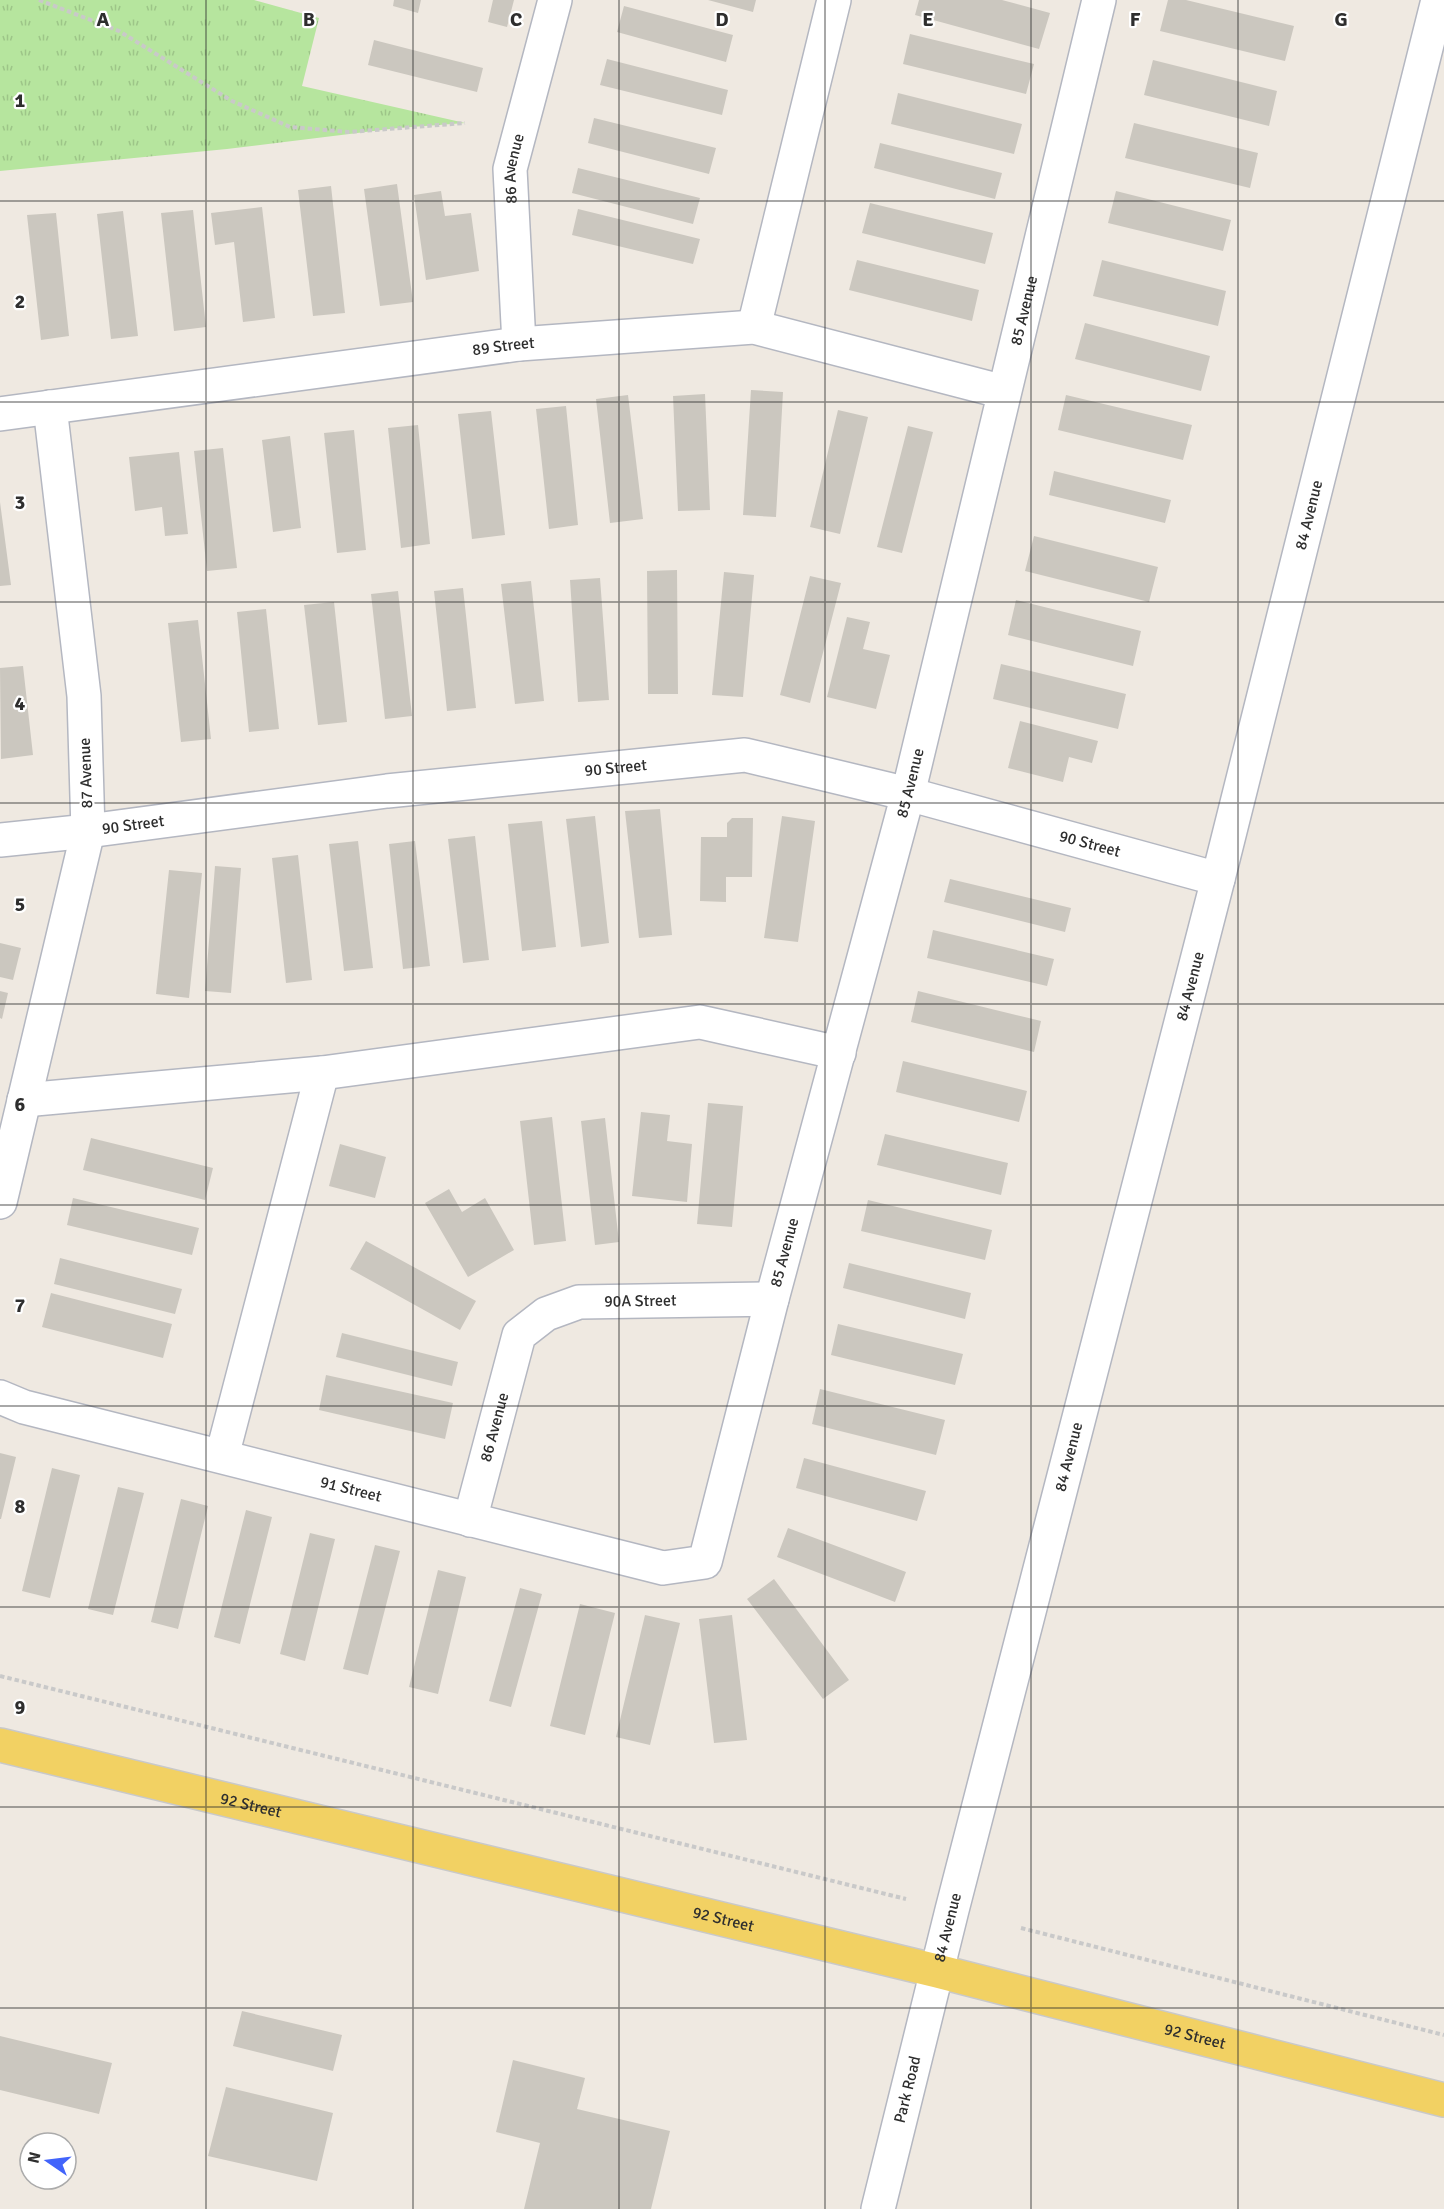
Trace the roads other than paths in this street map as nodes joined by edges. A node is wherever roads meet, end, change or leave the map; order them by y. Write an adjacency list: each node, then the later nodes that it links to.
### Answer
1 (555, 0): 6 (street, 86 Avenue)
2 (834, 0): 5 (street)
3 (1099, 0): 7 (street, 85 Avenue)
4 (1438, 0): 13 (street, 84 Avenue)
5 (754, 327): 6 (street, 89 Street); 7 (street, 89 Street)
6 (519, 344): 8 (street, 89 Street)
7 (1004, 392): 10 (street, 85 Avenue)
8 (50, 408): 9 (street, 89 Street); 11 (street, 87 Avenue)
9 (0, 414)
10 (908, 795): 11 (street, 90 Street); 13 (street, 90 Street); 14 (street, 85 Avenue)
11 (88, 831): 12 (street, 90 Street); 16 (street, 87 Avenue)
12 (0, 840)
13 (1218, 879): 25 (street, 84 Avenue)
14 (839, 1053): 15 (street); 18 (street, 85 Avenue)
15 (322, 1073): 16 (street); 21 (street)
16 (24, 1100): 17 (street, 87 Avenue)
17 (0, 1202)
18 (772, 1299): 19 (street, 90A Street); 23 (street, 85 Avenue)
19 (519, 1335): 22 (street, 86 Avenue)
20 (0, 1397): 21 (street, 91 Street)
21 (222, 1456): 22 (street, 91 Street)
22 (470, 1520): 23 (street, 91 Street)
23 (705, 1562)
24 (0, 1745): 25 (main road, 92 Street)
25 (937, 1971): 26 (main road, 92 Street); 27 (street, Park Road)
26 (1444, 2100)
27 (878, 2209)

